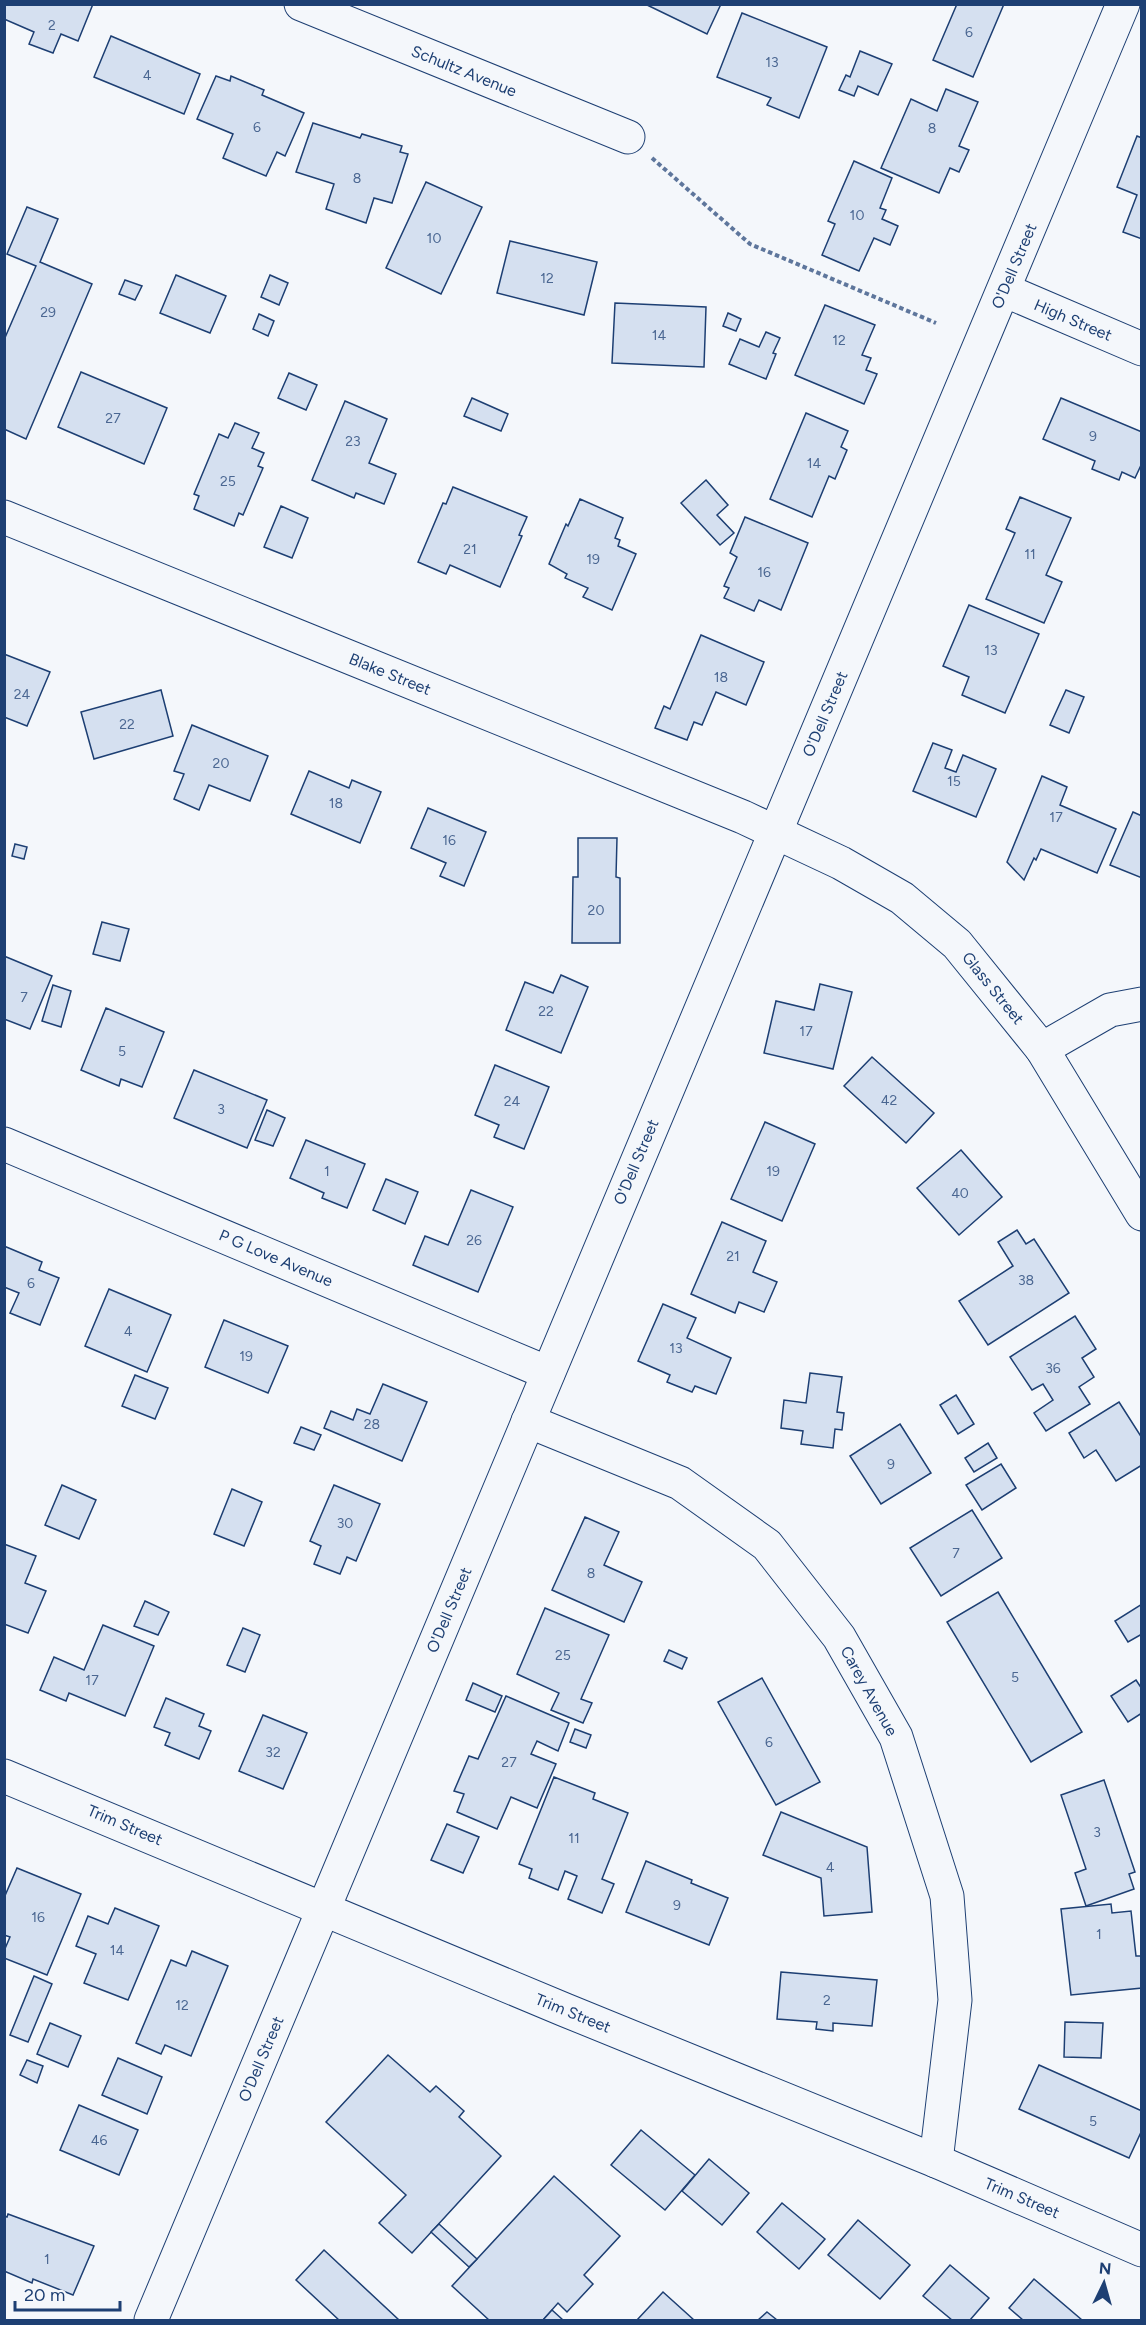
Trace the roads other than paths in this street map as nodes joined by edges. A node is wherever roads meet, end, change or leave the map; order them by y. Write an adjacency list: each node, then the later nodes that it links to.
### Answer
1 (301, 4): 3 (street, Schultz Avenue)
2 (1123, 4): 4 (street, O'Dell Street)
3 (628, 137)
4 (1004, 290): 5 (street, High Street); 7 (street, O'Dell Street)
5 (1142, 349)
6 (4, 517): 7 (street, Blake Street)
7 (775, 832): 9 (street, Glass Street); 12 (street, O'Dell Street)
8 (1142, 1004): 9 (street)
9 (1042, 1049): 11 (street, Glass Street)
10 (4, 1144): 12 (street, P G Love Avenue)
11 (1142, 1214)
12 (548, 1372): 13 (street, O'Dell Street)
13 (528, 1421): 15 (street, O'Dell Street); 16 (street, Carey Avenue)
14 (4, 1776): 15 (street, Trim Street)
15 (323, 1908): 16 (street, Trim Street); 18 (street, O'Dell Street)
16 (936, 2161): 17 (street, Trim Street)
17 (1142, 2250)
18 (151, 2320)

